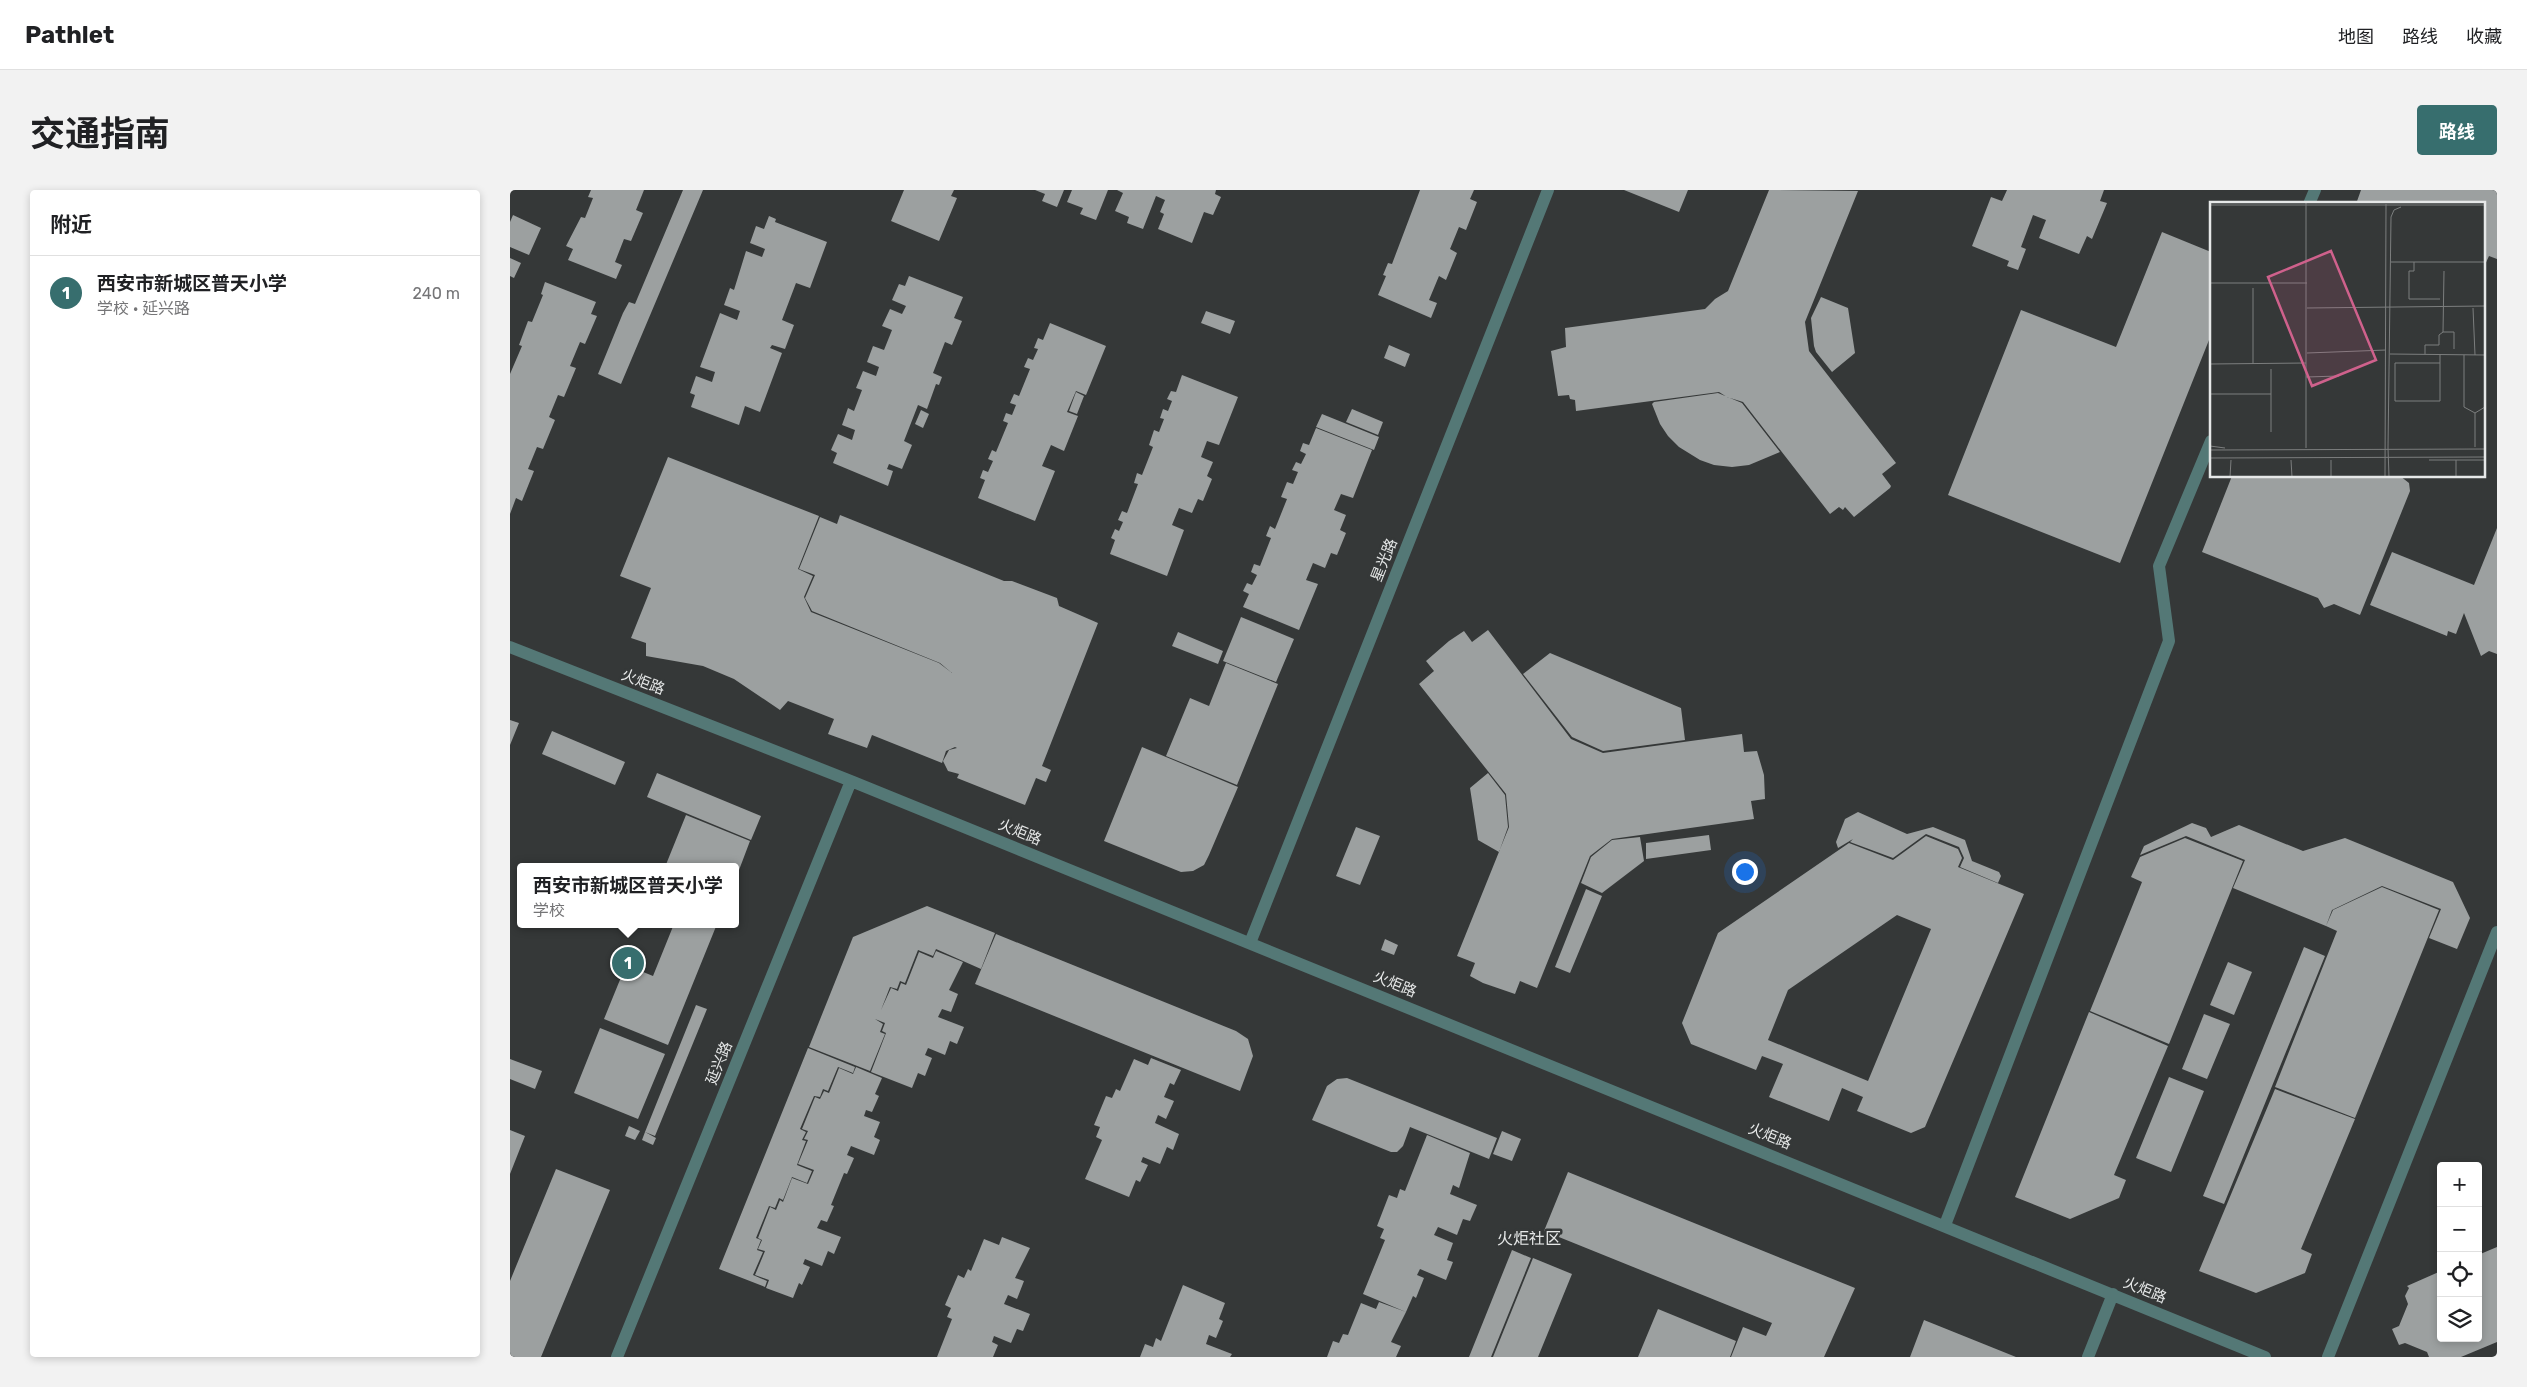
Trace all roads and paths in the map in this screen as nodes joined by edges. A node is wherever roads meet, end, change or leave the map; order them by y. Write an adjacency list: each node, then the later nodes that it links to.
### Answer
1 (1548, 190): 8 (street, 星光路)
2 (2315, 190): 3 (street)
3 (2310, 202)
4 (2210, 443): 9 (street)
5 (510, 647): 6 (street, 火炬路)
6 (851, 781): 8 (street, 火炬路); 11 (street, 延兴路)
7 (2497, 932): 14 (street)
8 (1250, 943): 9 (street, 火炬路)
9 (1945, 1225): 10 (street, 火炬路)
10 (2113, 1294): 12 (street); 13 (street, 火炬路)
11 (617, 1357)
12 (2088, 1357)
13 (2266, 1357)
14 (2328, 1357)

